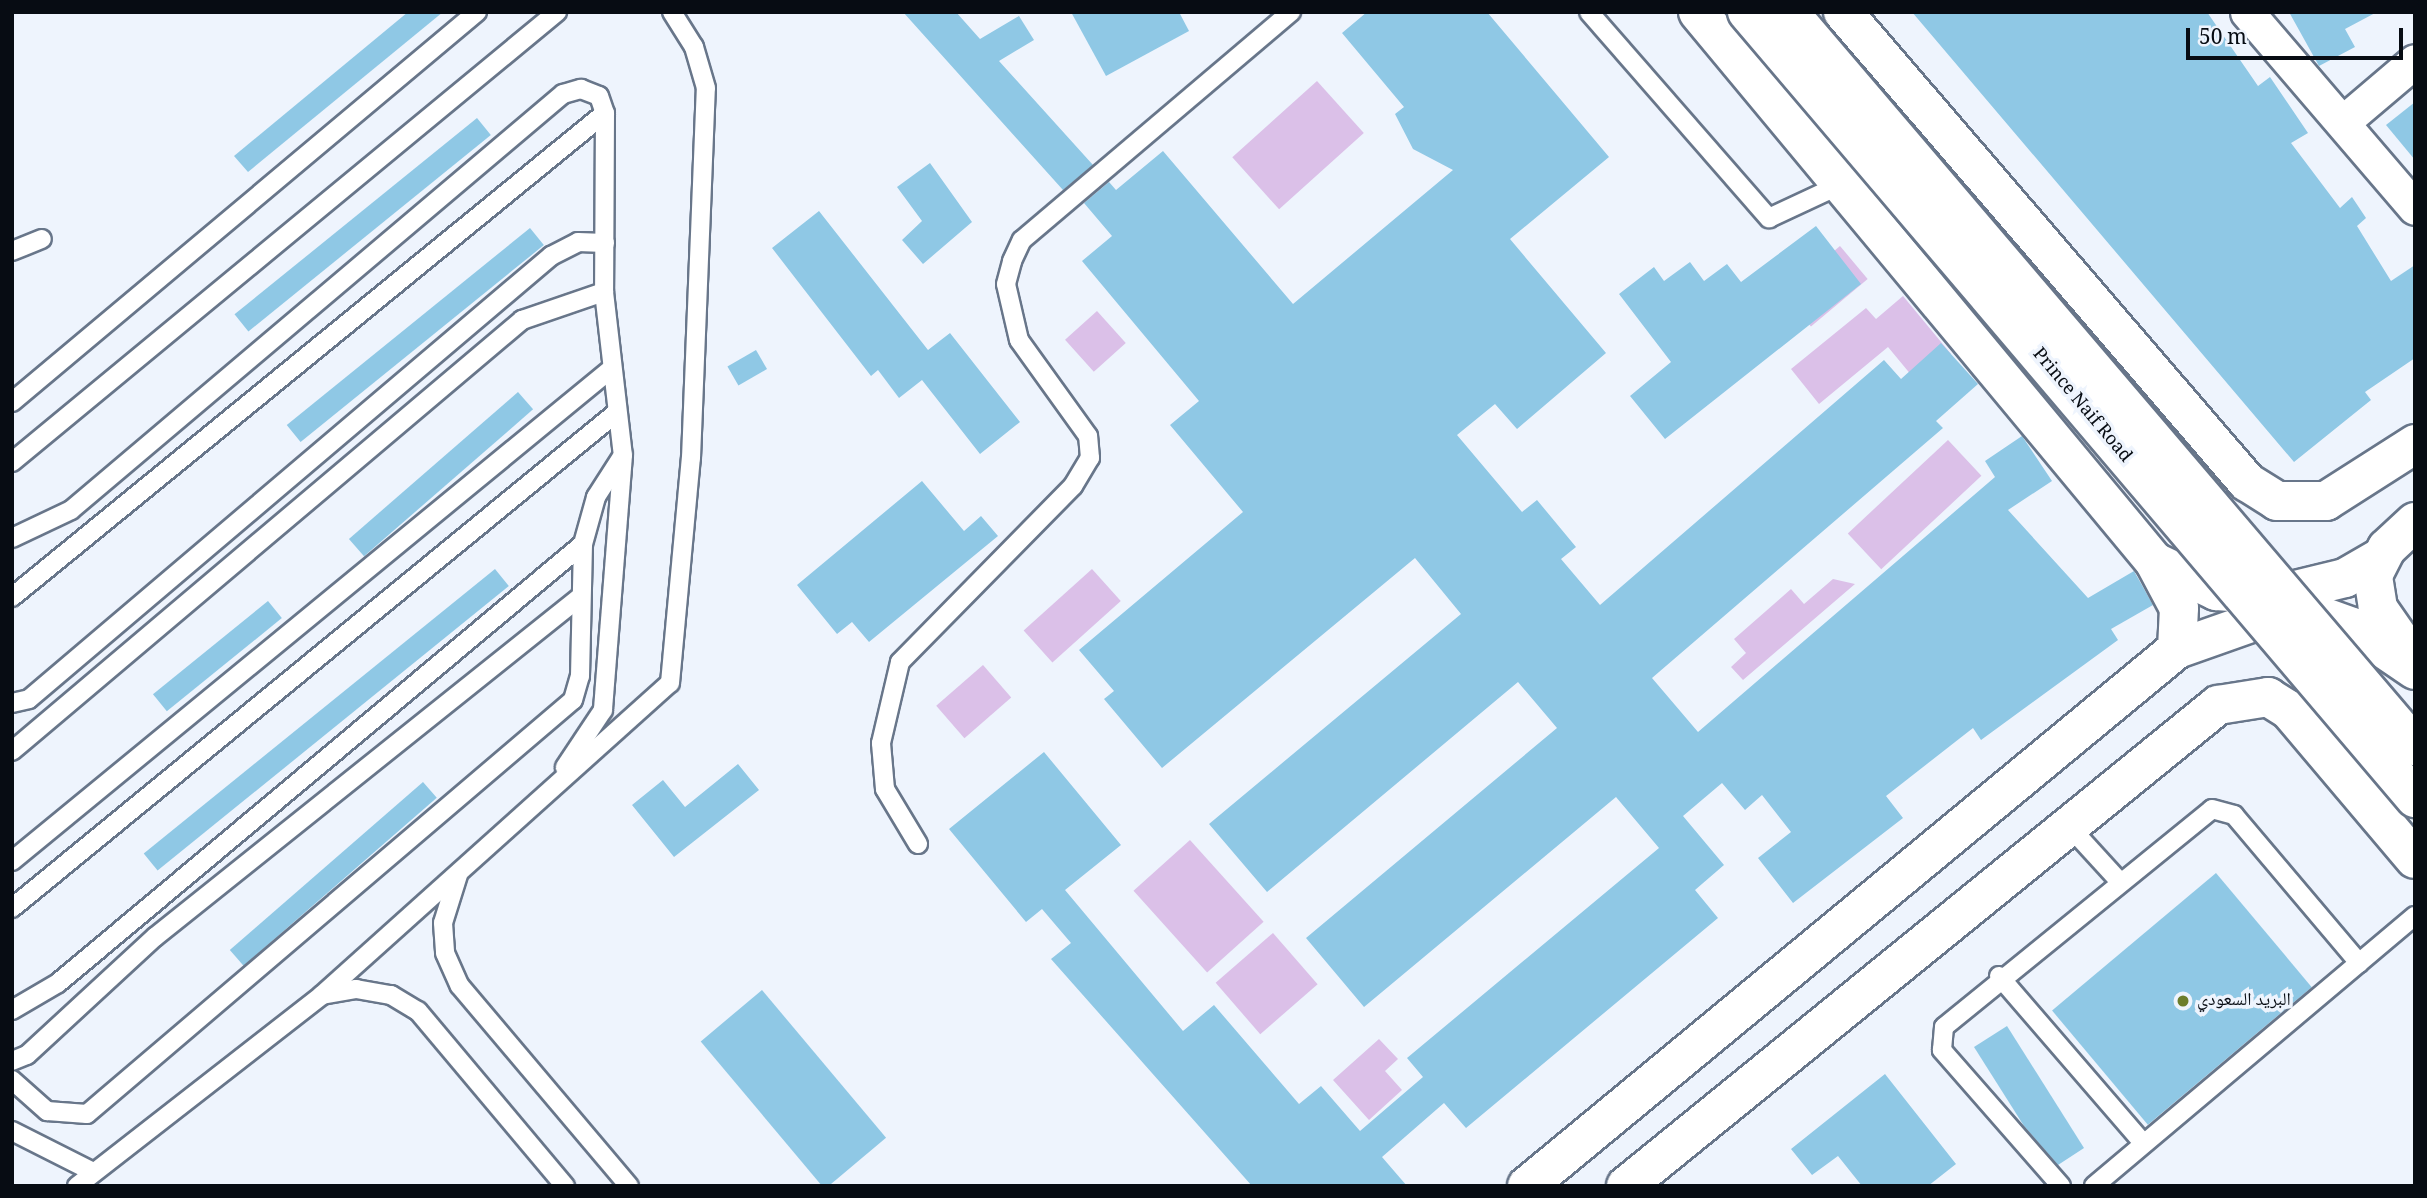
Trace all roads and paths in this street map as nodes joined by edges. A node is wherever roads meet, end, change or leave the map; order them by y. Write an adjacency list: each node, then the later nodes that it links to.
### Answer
1 (477, 12): 22 (lane)
2 (557, 12): 27 (lane)
3 (671, 12): 42 (lane)
4 (1291, 12): 45 (lane)
5 (1589, 12): 14 (lane)
6 (1698, 12): 14 (street)
7 (1747, 12): 43 (street, Prince Naif Road, bridge)
8 (1789, 12): 40 (street, Prince Naif Road, bridge)
9 (1843, 12): 20 (street)
10 (2247, 12): 13 (street)
11 (2415, 61): 13 (street)
12 (605, 113): 17 (lane); 29 (lane); 33 (lane)
13 (2343, 122): 15 (street)
14 (1842, 184): 25 (street)
15 (2415, 208)
16 (42, 239): 18 (lane)
17 (605, 243): 19 (lane); 38 (lane)
18 (12, 251)
19 (604, 292): 21 (lane); 41 (lane)
20 (2115, 329): 24 (street); 25 (street)
21 (611, 369): 23 (lane); 47 (lane)
22 (12, 402)
23 (616, 412): 26 (lane); 50 (lane)
24 (2415, 444)
25 (2060, 445): 32 (street)
26 (623, 455): 30 (lane); 42 (lane)
27 (12, 462)
28 (2415, 522): 31 (street)
29 (12, 538)
30 (583, 544): 34 (lane); 55 (lane)
31 (2378, 559): 32 (street); 36 (street)
32 (2154, 561): 35 (street)
33 (12, 597)
34 (580, 597): 56 (lane); 57 (lane)
35 (2177, 649): 37 (street); 64 (street)
36 (2415, 662)
37 (2415, 670)
38 (12, 703)
39 (2415, 721): 46 (street)
40 (2415, 746)
41 (12, 751)
42 (554, 785): 48 (lane)
43 (2415, 798)
44 (2068, 825): 46 (street); 49 (lane); 65 (street)
45 (918, 844)
46 (2408, 851)
47 (12, 862)
48 (459, 872): 54 (lane); 63 (lane)
49 (2120, 882): 52 (lane); 53 (lane)
50 (12, 908)
51 (2415, 916): 52 (lane)
52 (2359, 963): 59 (lane)
53 (1999, 976): 59 (lane); 66 (lane)
54 (322, 995): 60 (lane); 62 (lane)
55 (12, 1010)
56 (12, 1061)
57 (12, 1080)
58 (12, 1131): 60 (lane)
59 (2143, 1143): 67 (lane)
60 (93, 1172): 61 (lane)
61 (77, 1186)
62 (565, 1186)
63 (629, 1186)
64 (1527, 1186)
65 (1626, 1186)
66 (2062, 1186)
67 (2094, 1186)

